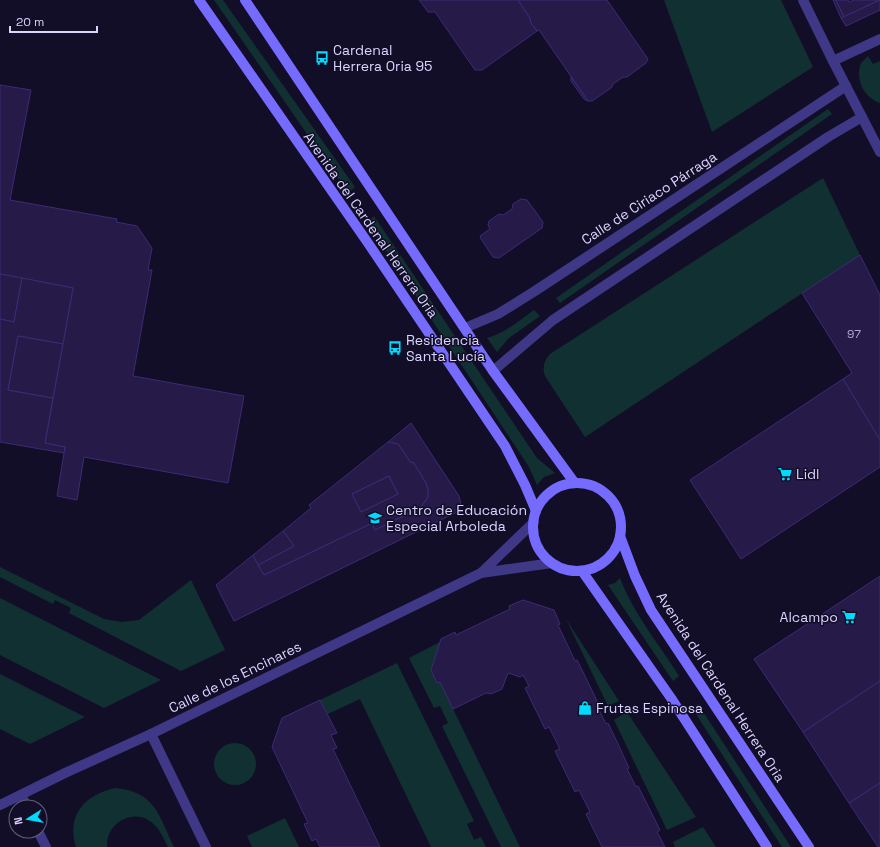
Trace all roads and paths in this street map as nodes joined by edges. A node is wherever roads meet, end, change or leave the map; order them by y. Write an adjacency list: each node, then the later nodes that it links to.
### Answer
1 (199, 0): 13 (main road, Avenida del Cardenal Herrera Oria)
2 (245, 0): 10 (main road, Avenida del Cardenal Herrera Oria)
3 (803, 0): 5 (street)
4 (880, 39): 5 (street)
5 (833, 61): 6 (street)
6 (846, 86): 7 (street); 10 (street, Calle de Ciriaco Párraga)
7 (862, 117): 8 (street); 11 (street)
8 (876, 132): 9 (street)
9 (880, 152)
10 (465, 328): 11 (main road, Avenida del Cardenal Herrera Oria)
11 (493, 371): 12 (main road, Avenida del Cardenal Herrera Oria)
12 (574, 482): 13 (main road, Avenida del Cardenal Herrera Oria); 15 (main road, Avenida del Cardenal Herrera Oria)
13 (536, 511): 14 (main road, Avenida del Cardenal Herrera Oria)
14 (534, 522): 16 (main road, Avenida del Cardenal Herrera Oria); 18 (street, Calle de los Encinares)
15 (620, 536): 17 (main road, Avenida del Cardenal Herrera Oria); 25 (main road, Avenida del Cardenal Herrera Oria)
16 (552, 563): 17 (main road, Avenida del Cardenal Herrera Oria); 18 (street, Calle de los Encinares)
17 (582, 570): 24 (main road)
18 (481, 573): 19 (street, Calle de los Encinares)
19 (151, 734): 20 (street, Calle de los Encinares); 23 (street)
20 (21, 795): 21 (street); 22 (street, Calle de los Encinares)
21 (23, 799)
22 (0, 805)
23 (206, 847)
24 (767, 847)
25 (809, 847)

